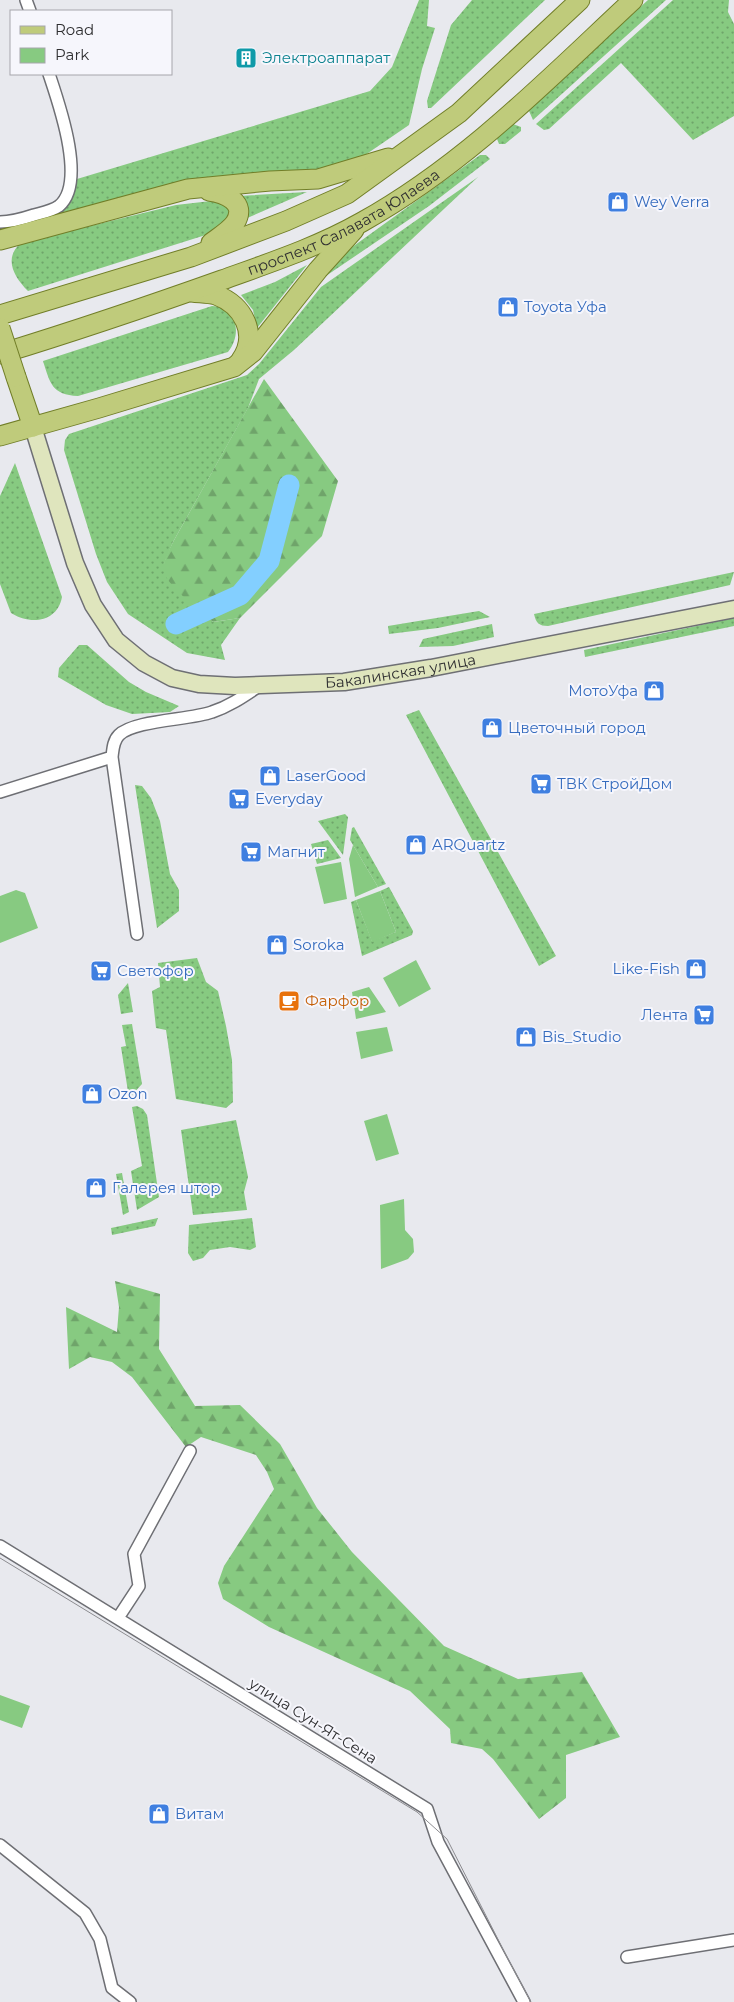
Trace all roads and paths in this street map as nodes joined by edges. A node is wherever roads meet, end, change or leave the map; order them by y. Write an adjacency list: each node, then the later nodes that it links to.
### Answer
1 (580, 0): 4 (main road, проспект Салавата Юлаева)
2 (634, 0): 7 (main road, проспект Салавата Юлаева)
3 (49, 75): 6 (street)
4 (404, 154): 5 (main road); 9 (main road, проспект Салавата Юлаева)
5 (188, 189): 8 (main road); 9 (main road)
6 (0, 222)
7 (361, 223): 10 (main road, проспект Салавата Юлаева); 14 (main road)
8 (0, 240)
9 (191, 257): 11 (main road, проспект Салавата Юлаева)
10 (189, 292): 13 (main road, проспект Салавата Юлаева); 14 (main road)
11 (0, 315)
12 (0, 328): 15 (main road, bridge)
13 (0, 354)
14 (234, 367): 15 (main road)
15 (33, 427): 16 (main road); 18 (main road, Бакалинская улица)
16 (0, 436)
17 (734, 609): 18 (main road, Бакалинская улица)
18 (260, 686): 19 (street)
19 (112, 757): 20 (street); 21 (street)
20 (0, 792)
21 (137, 934)
22 (190, 1451): 24 (street)
23 (0, 1546): 24 (street, улица Сун-Ят-Сена)
24 (118, 1618): 29 (street, улица Сун-Ят-Сена)
25 (0, 1845): 28 (street)
26 (734, 1940): 27 (street)
27 (628, 1957)
28 (130, 2002)
29 (524, 2002)

